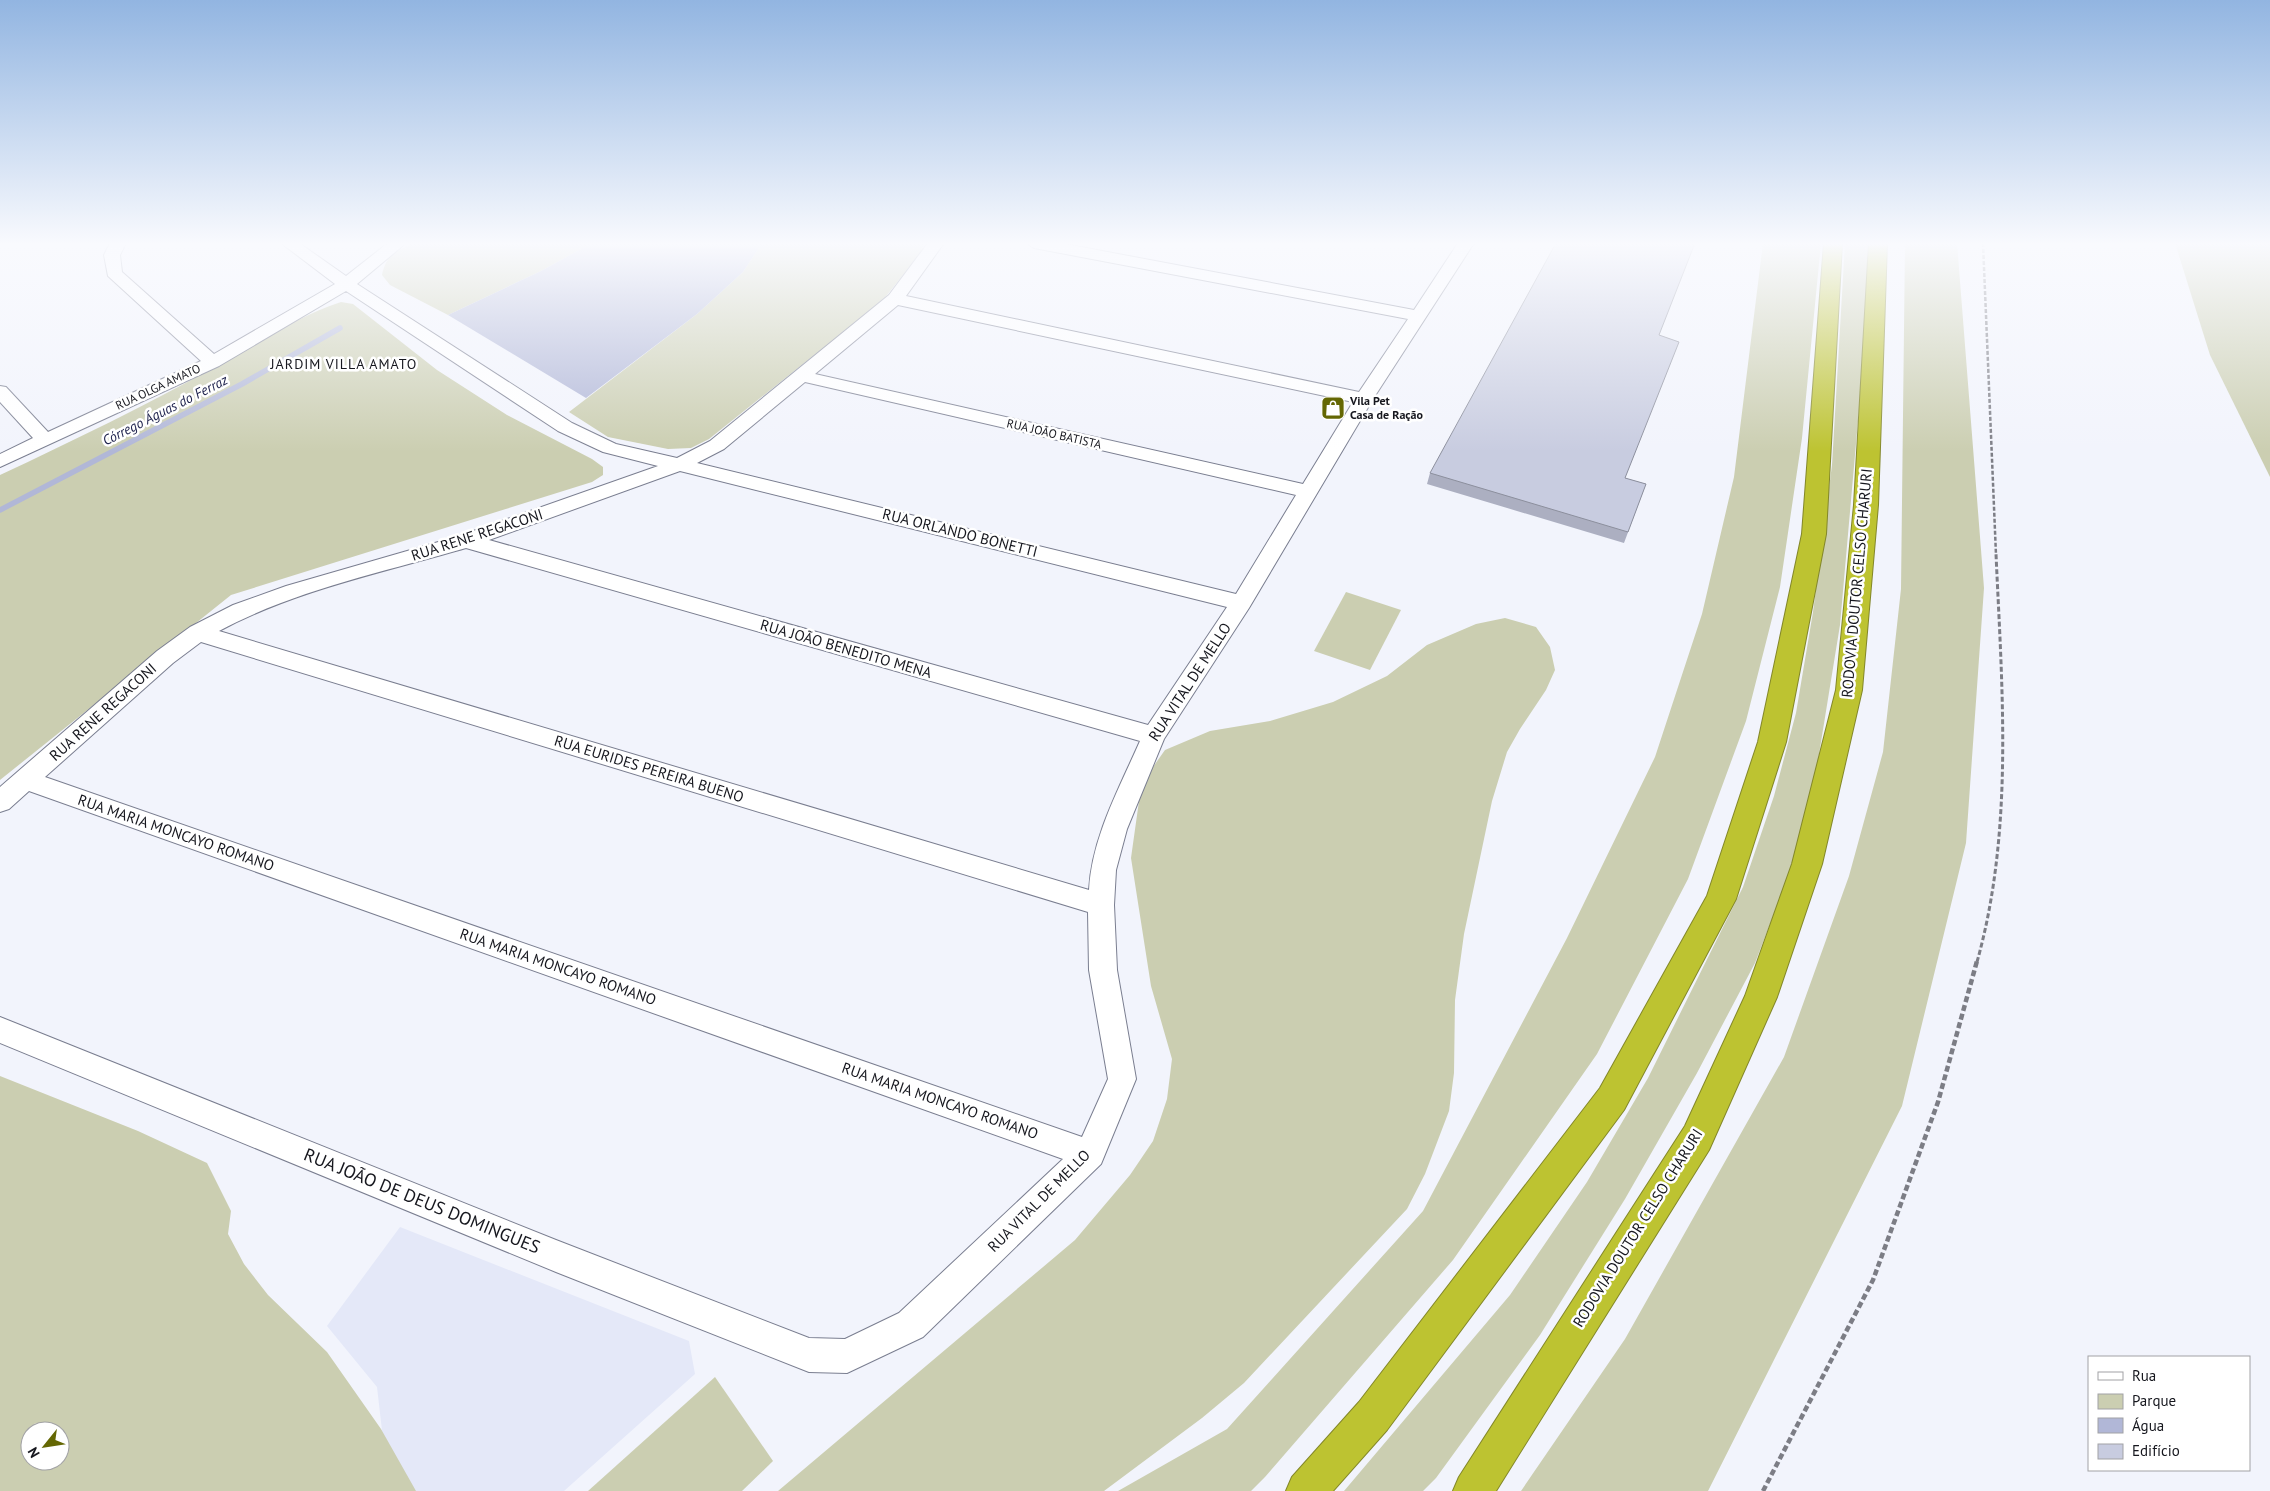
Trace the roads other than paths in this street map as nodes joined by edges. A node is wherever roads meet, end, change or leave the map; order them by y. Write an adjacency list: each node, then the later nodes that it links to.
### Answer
1 (158, 313): 11 (street)
2 (296, 313): 11 (street, RUA OLGA AMATO)
3 (389, 313): 17 (street, RUA ORLANDO BONETTI)
4 (879, 313): 12 (street, RUA RENE REGACONI)
5 (959, 313): 14 (street)
6 (1401, 313): 10 (street)
7 (1421, 313): 10 (street, RUA VITAL DE MELLO)
8 (1828, 313): 31 (highway)
9 (1875, 313): 32 (highway, RODOVIA DOUTOR CELSO CHARURI)
10 (1419, 316): 14 (street, RUA VITAL DE MELLO)
11 (212, 362): 15 (street, RUA OLGA AMATO)
12 (802, 376): 17 (street, RUA RENE REGACONI); 18 (street, RUA JOÃO BATISTA)
13 (0, 391): 15 (street)
14 (1364, 399): 18 (street, RUA VITAL DE MELLO)
15 (44, 439): 16 (street, RUA OLGA AMATO)
16 (0, 461)
17 (679, 464): 19 (street, RUA RENE REGACONI); 22 (street, RUA ORLANDO BONETTI)
18 (1307, 492): 22 (street, RUA VITAL DE MELLO)
19 (536, 516): 20 (street, RUA RENE REGACONI); 21 (street)
20 (466, 541): 21 (street, RUA JOÃO BENEDITO MENA); 23 (street, RUA RENE REGACONI)
21 (538, 561): 24 (street, RUA JOÃO BENEDITO MENA)
22 (1241, 603): 24 (street, RUA VITAL DE MELLO)
23 (198, 633): 25 (street, RUA RENE REGACONI); 27 (street, RUA EURIDES PEREIRA BUENO)
24 (1154, 736): 27 (street, RUA VITAL DE MELLO)
25 (26, 780): 26 (street, RUA RENE REGACONI); 29 (street, RUA MARIA MONCAYO ROMANO)
26 (0, 802)
27 (1101, 905): 29 (street, RUA VITAL DE MELLO)
28 (0, 1030): 30 (street, RUA JOÃO DE DEUS DOMINGUES)
29 (1090, 1154): 30 (street, RUA VITAL DE MELLO)
30 (848, 1356)
31 (1306, 1491)
32 (1473, 1491)

